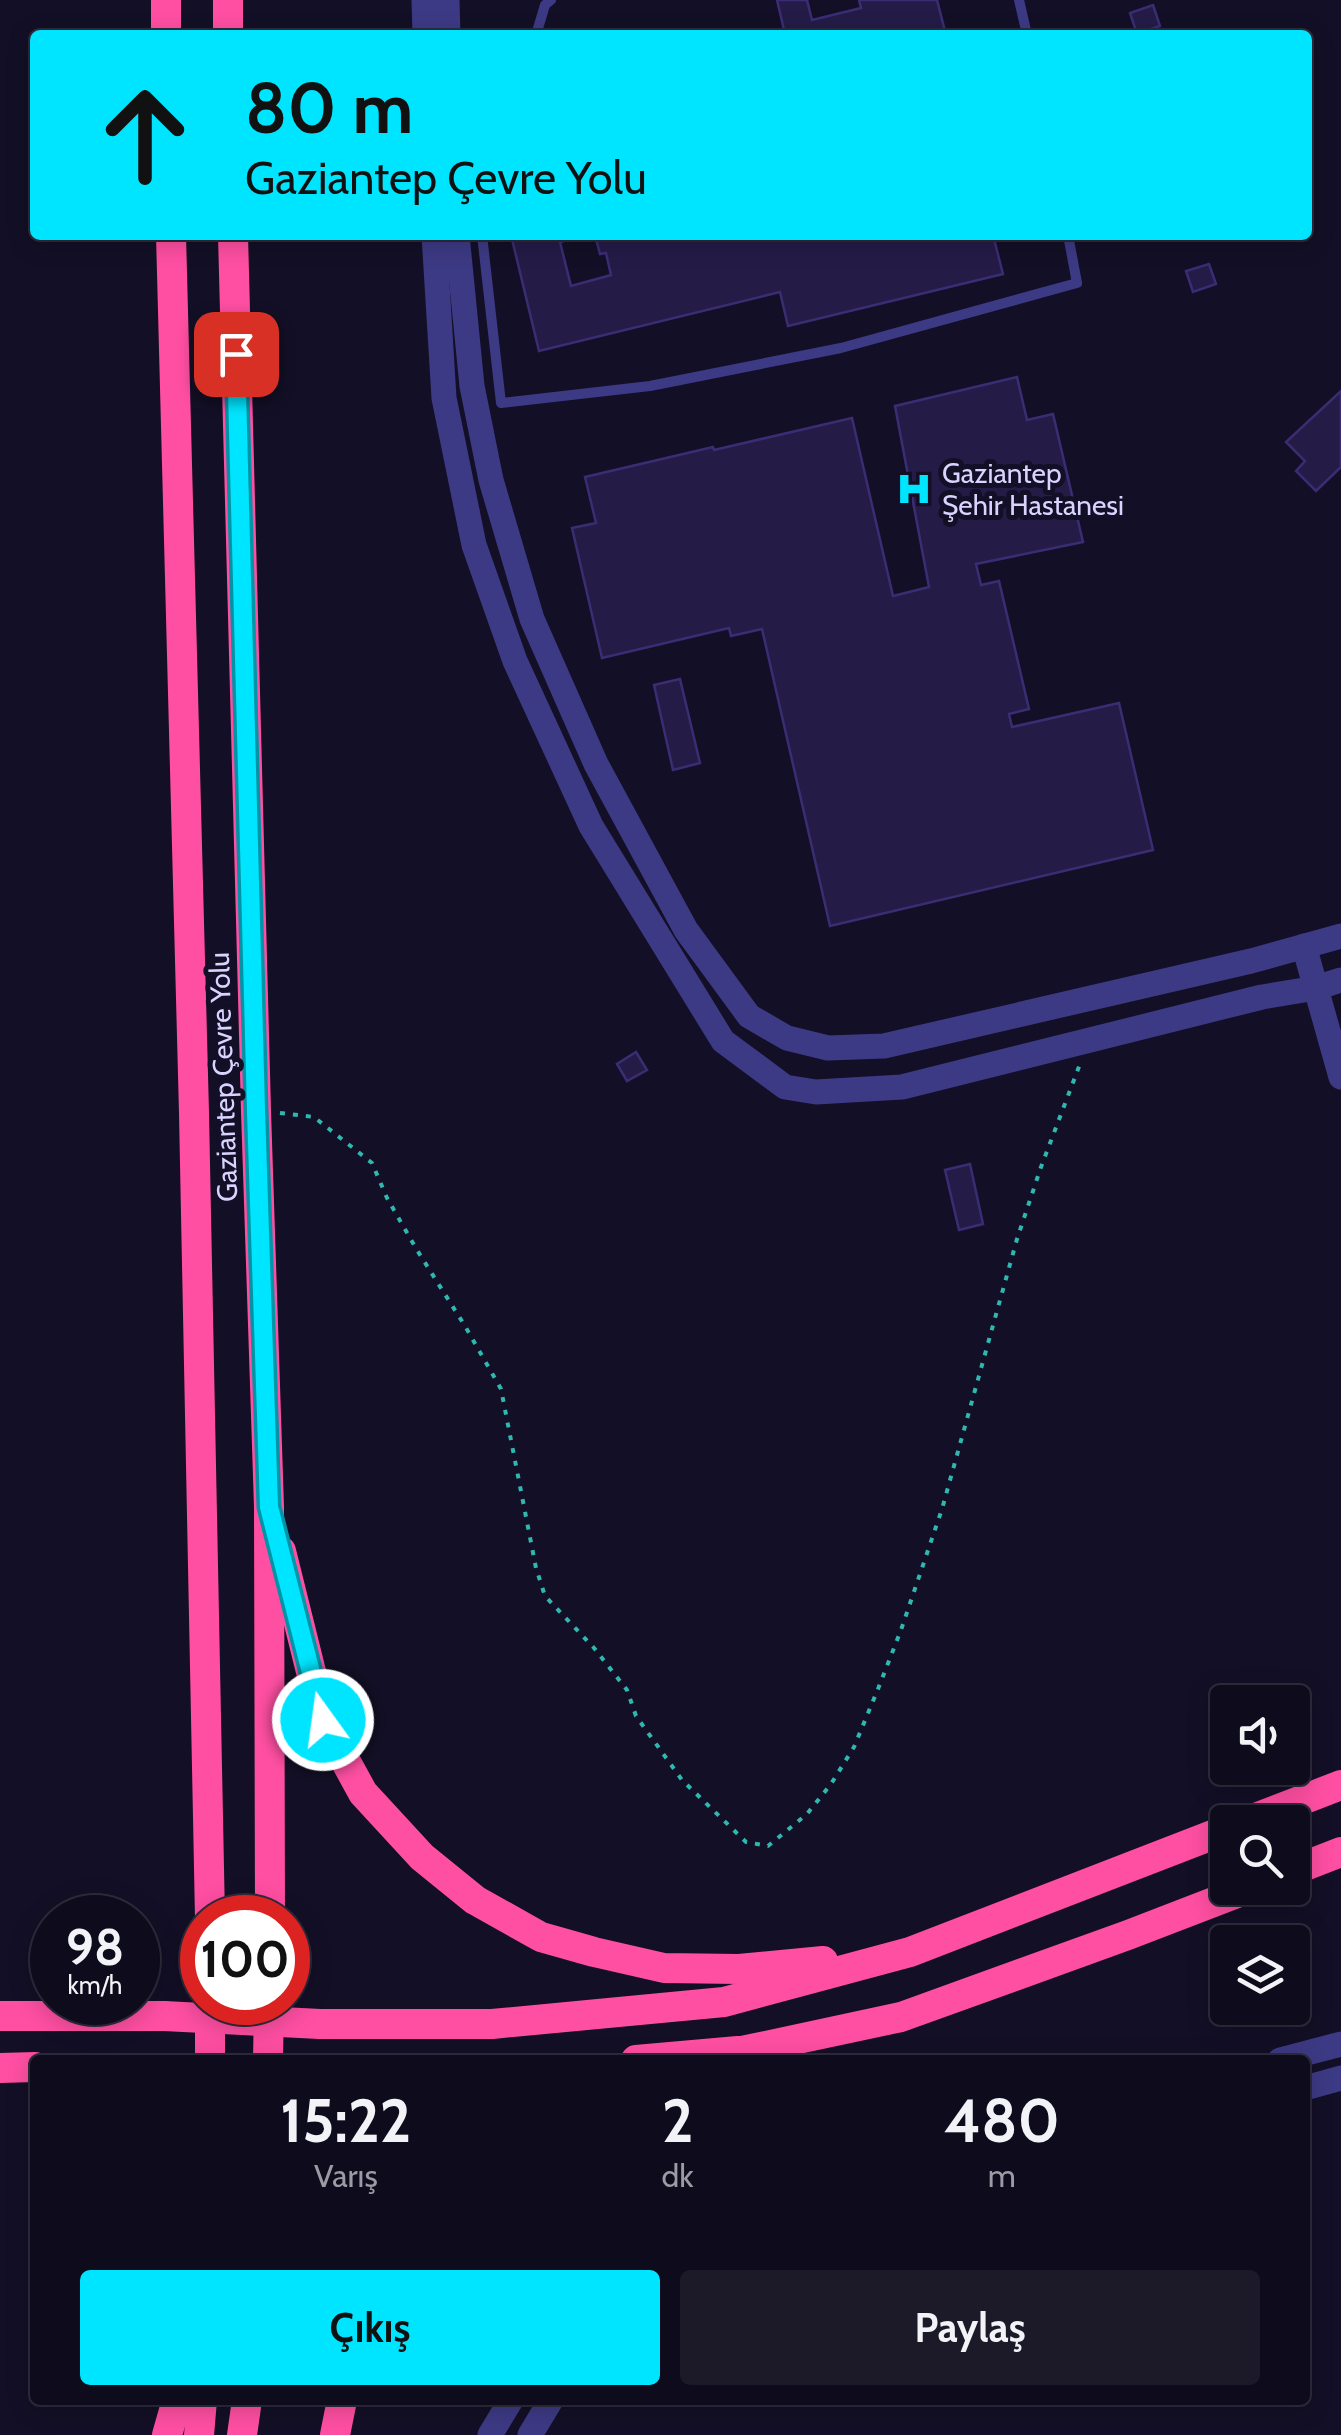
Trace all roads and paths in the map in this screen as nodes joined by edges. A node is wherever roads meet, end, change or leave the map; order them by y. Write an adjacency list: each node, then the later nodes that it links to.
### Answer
1 (166, 0): 7 (highway)
2 (228, 0): 8 (highway)
3 (424, 0): 9 (street)
4 (447, 0): 10 (street)
5 (551, 0): 11 (lane)
6 (1020, 0): 12 (lane)
7 (166, 30)
8 (228, 30)
9 (425, 30)
10 (448, 30)
11 (538, 30)
12 (1025, 30)
13 (172, 240): 32 (highway, Gaziantep Çevre Yolu)
14 (234, 240): 25 (highway, Gaziantep Çevre Yolu)
15 (434, 240): 23 (street)
16 (457, 240): 20 (street)
17 (483, 240): 18 (lane)
18 (1069, 240)
19 (1341, 937): 20 (street)
20 (1304, 946): 22 (street)
21 (1341, 980): 22 (street)
22 (1316, 988): 23 (street); 24 (street)
23 (1090, 1040): 25 (path)
24 (1341, 1077)
25 (256, 1111): 26 (highway, Gaziantep Çevre Yolu)
26 (269, 1507): 33 (highway, Gaziantep Çevre Yolu); 35 (highway)
27 (1341, 1785): 28 (highway)
28 (1289, 1805)
29 (1210, 1836): 35 (highway)
30 (1341, 1852): 31 (highway)
31 (1310, 1864)
32 (210, 1895)
33 (270, 1895)
34 (1210, 1903): 42 (highway)
35 (910, 1952): 36 (highway, bridge)
36 (0, 2016)
37 (210, 2025): 40 (highway)
38 (269, 2025): 41 (highway)
39 (1341, 2044): 43 (street)
40 (210, 2055)
41 (268, 2055)
42 (731, 2055)
43 (1299, 2055)
44 (30, 2066): 45 (highway)
45 (0, 2068)
46 (1341, 2078): 47 (street)
47 (1310, 2087)
48 (176, 2405): 54 (highway)
49 (202, 2405): 55 (highway)
50 (246, 2405): 56 (highway)
51 (341, 2405): 57 (highway)
52 (508, 2405): 58 (street)
53 (547, 2405): 59 (street)
54 (167, 2435)
55 (199, 2435)
56 (242, 2435)
57 (335, 2435)
58 (490, 2435)
59 (530, 2435)

